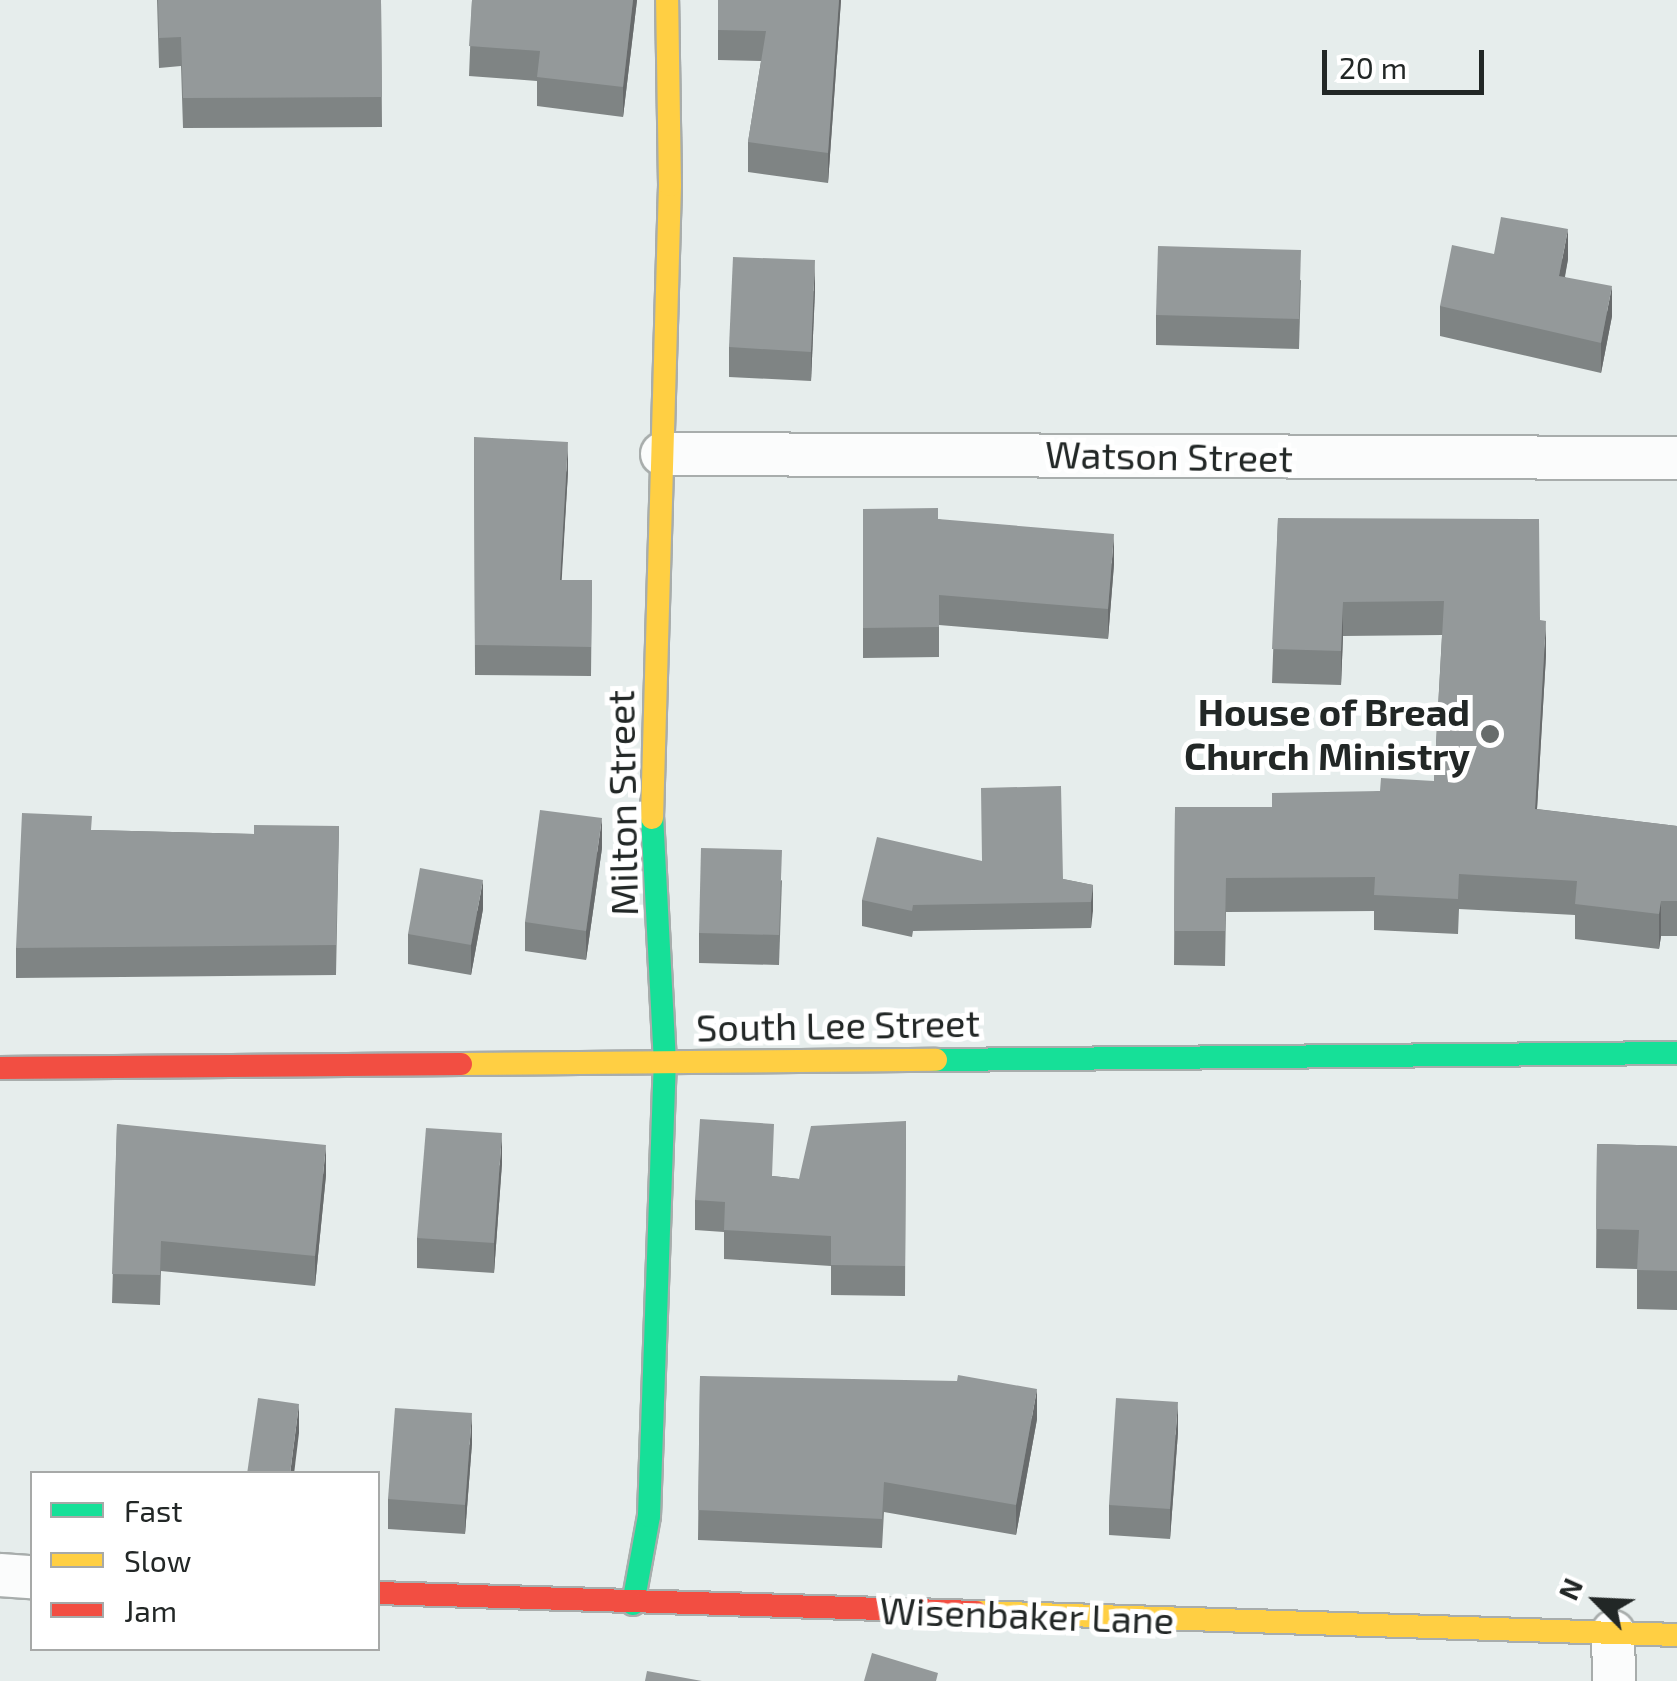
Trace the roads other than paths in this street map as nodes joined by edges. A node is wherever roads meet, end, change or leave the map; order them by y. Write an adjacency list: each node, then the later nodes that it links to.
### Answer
1 (667, 0): 2 (street, Milton Street)
2 (662, 454): 3 (street, Watson Street); 5 (street, Milton Street)
3 (1677, 458)
4 (1677, 1052): 5 (street, South Lee Street)
5 (665, 1063): 6 (street, South Lee Street); 10 (street, Milton Street)
6 (0, 1068)
7 (0, 1575): 8 (street)
8 (30, 1577)
9 (380, 1594): 10 (street, Wisenbaker Lane)
10 (633, 1604): 11 (street, Wisenbaker Lane)
11 (1613, 1632): 12 (street, Wisenbaker Lane); 13 (street)
12 (1677, 1635)
13 (1614, 1681)

